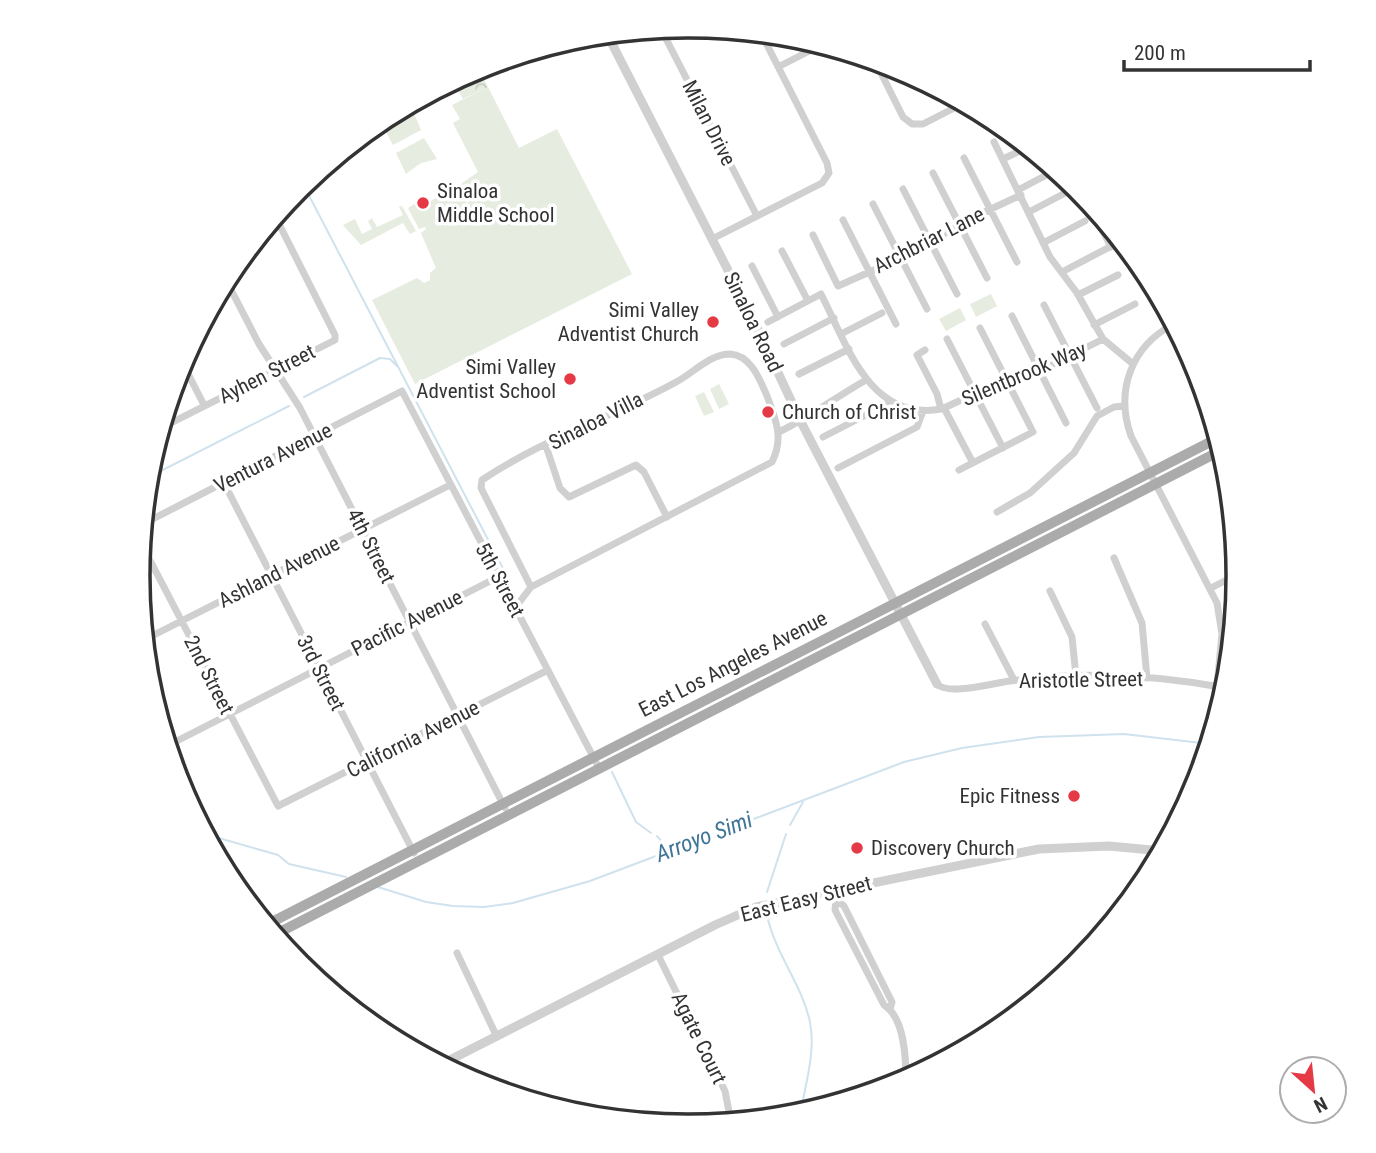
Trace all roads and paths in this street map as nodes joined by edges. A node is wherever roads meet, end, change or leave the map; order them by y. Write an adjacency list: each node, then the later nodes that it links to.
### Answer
1 (666, 39): 20 (street, Milan Drive)
2 (612, 44): 26 (street, Sinaloa Road)
3 (767, 44): 5 (street)
4 (807, 52): 5 (street)
5 (778, 67): 20 (street)
6 (882, 75): 7 (street)
7 (953, 109)
8 (994, 142): 11 (street)
9 (1018, 152): 11 (street)
10 (964, 158): 18 (street)
11 (1003, 159): 15 (street)
12 (933, 173): 23 (street)
13 (1047, 176): 15 (street, Archbriar Lane)
14 (903, 188): 28 (street)
15 (1019, 192): 18 (street, Archbriar Lane); 19 (street)
16 (1065, 193): 19 (street)
17 (873, 204): 32 (street)
18 (989, 208): 23 (street, Archbriar Lane); 33 (street)
19 (1030, 212): 29 (street)
20 (757, 216): 26 (street)
21 (843, 220): 35 (street)
22 (1085, 221): 29 (street)
23 (960, 225): 28 (street, Archbriar Lane); 38 (street)
24 (280, 226): 63 (street, Ayhen Street)
25 (813, 235): 35 (street, Archbriar Lane)
26 (712, 239): 78 (street, Sinaloa Road)
27 (1109, 242): 30 (street)
28 (931, 243): 32 (street, Archbriar Lane); 40 (street)
29 (1042, 243): 36 (street)
30 (1111, 247): 36 (street)
31 (782, 251): 42 (street)
32 (901, 258): 35 (street, Archbriar Lane); 45 (street)
33 (1017, 262)
34 (752, 266): 48 (street)
35 (869, 271): 51 (street)
36 (1062, 272): 41 (street)
37 (1118, 275): 41 (street)
38 (987, 278)
39 (232, 292): 63 (street, 4th Street)
40 (957, 294)
41 (1078, 295): 52 (street)
42 (808, 301): 48 (street); 49 (street, Silentbrook Way)
43 (1135, 304): 52 (street)
44 (1044, 305): 61 (street)
45 (927, 309)
46 (882, 313): 55 (street)
47 (1012, 316): 64 (street)
48 (778, 317): 50 (street)
49 (834, 318): 55 (street, Silentbrook Way); 58 (street)
50 (768, 322)
51 (896, 324)
52 (1094, 325): 57 (street)
53 (979, 328): 67 (street)
54 (1166, 329): 62 (street)
55 (841, 334): 59 (street, Silentbrook Way)
56 (947, 339): 70 (street)
57 (1103, 339): 61 (street, Silentbrook Way); 62 (street)
58 (784, 344)
59 (849, 349): 65 (street); 68 (street, Silentbrook Way)
60 (925, 350): 74 (street)
61 (1070, 356): 64 (street, Silentbrook Way); 75 (street)
62 (1133, 364): 73 (street)
63 (276, 370): 72 (street, Ayhen Street); 81 (street, 4th Street)
64 (1040, 371): 67 (street, Silentbrook Way); 79 (street)
65 (799, 374)
66 (189, 376): 72 (street)
67 (1006, 379): 70 (street, Silentbrook Way); 85 (street)
68 (866, 380): 71 (street, Silentbrook Way); 78 (street)
69 (402, 391): 81 (street, Ventura Avenue); 92 (street, 5th Street)
70 (975, 394): 74 (street, Silentbrook Way); 85 (street)
71 (891, 402): 76 (street, Silentbrook Way); 82 (street)
72 (204, 405): 77 (street, Ayhen Street)
73 (1125, 406): 90 (street); 93 (street)
74 (943, 408): 76 (street, Silentbrook Way); 87 (street)
75 (1097, 408)
76 (923, 411): 88 (street)
77 (173, 421)
78 (799, 422): 80 (street); 105 (street, Sinaloa Road)
79 (1066, 423)
80 (779, 432): 84 (street, Sinaloa Villa); 94 (street)
81 (315, 436): 91 (street, Ventura Avenue); 96 (street, 4th Street)
82 (823, 437)
83 (1210, 444): 90 (main road, East Los Angeles Avenue)
84 (546, 446): 94 (street); 102 (street, Sinaloa Villa)
85 (1003, 448): 87 (street)
86 (1212, 454): 90 (main road, East Los Angeles Avenue)
87 (973, 463): 89 (street)
88 (838, 468)
89 (959, 470)
90 (1153, 479): 103 (street); 105 (main road, East Los Angeles Avenue); 107 (main road, East Los Angeles Avenue)
91 (224, 483): 95 (street, Ventura Avenue); 99 (street, 3rd Street)
92 (450, 485): 96 (street, Ashland Avenue); 100 (street, 5th Street)
93 (997, 512)
94 (667, 517): 102 (street)
95 (154, 519)
96 (362, 530): 99 (street, Ashland Avenue); 109 (street, 4th Street)
97 (1114, 558): 116 (street)
98 (150, 561): 108 (street, 2nd Street)
99 (272, 575): 108 (street, Ashland Avenue); 113 (street, 3rd Street)
100 (498, 577): 106 (street, 5th Street); 109 (street, Pacific Avenue)
101 (1226, 580): 103 (street)
102 (531, 587): 106 (street)
103 (1211, 588): 112 (street)
104 (1050, 591): 115 (street)
105 (896, 604): 107 (street, Sinaloa Road); 123 (main road, East Los Angeles Avenue)
106 (515, 608): 114 (street, 5th Street)
107 (902, 615): 118 (street, Sinaloa Road); 125 (main road, East Los Angeles Avenue)
108 (181, 621): 111 (street, Ashland Avenue); 120 (street, 2nd Street)
109 (410, 621): 113 (street, Pacific Avenue); 121 (street, 4th Street)
110 (985, 624): 117 (street)
111 (154, 635)
112 (1219, 659)
113 (319, 668): 120 (street, Pacific Avenue); 124 (street, 3rd Street)
114 (548, 670): 121 (street, California Avenue); 123 (street, 5th Street)
115 (1076, 676): 116 (street, Aristotle Street); 117 (street, Aristotle Street)
116 (1147, 678): 119 (street, Aristotle Street)
117 (1014, 680): 118 (street, Aristotle Street)
118 (937, 684)
119 (1215, 686)
120 (229, 714): 122 (street, Pacific Avenue); 127 (street, 2nd Street)
121 (458, 716): 124 (street, California Avenue); 126 (street, 4th Street)
122 (176, 741)
123 (593, 757): 125 (street, 5th Street); 126 (main road, East Los Angeles Avenue)
124 (367, 762): 127 (street, California Avenue); 129 (street, 3rd Street)
125 (599, 768): 128 (main road, East Los Angeles Avenue)
126 (503, 804): 128 (street, 4th Street); 129 (main road, East Los Angeles Avenue)
127 (278, 806)
128 (509, 816): 131 (main road, East Los Angeles Avenue)
129 (412, 850): 131 (street, 3rd Street); 133 (main road, East Los Angeles Avenue)
130 (1151, 850): 132 (street, East Easy Street)
131 (418, 862): 134 (main road, East Los Angeles Avenue)
132 (834, 896): 136 (street, East Easy Street); 137 (street); 138 (street)
133 (275, 920)
134 (283, 930)
135 (457, 953): 140 (street)
136 (658, 955): 140 (street, East Easy Street); 143 (street, Agate Court)
137 (874, 965): 138 (street); 139 (street)
138 (865, 970): 139 (street)
139 (890, 1009): 142 (street)
140 (497, 1037): 141 (street, East Easy Street)
141 (451, 1060)
142 (905, 1069)
143 (729, 1112)

